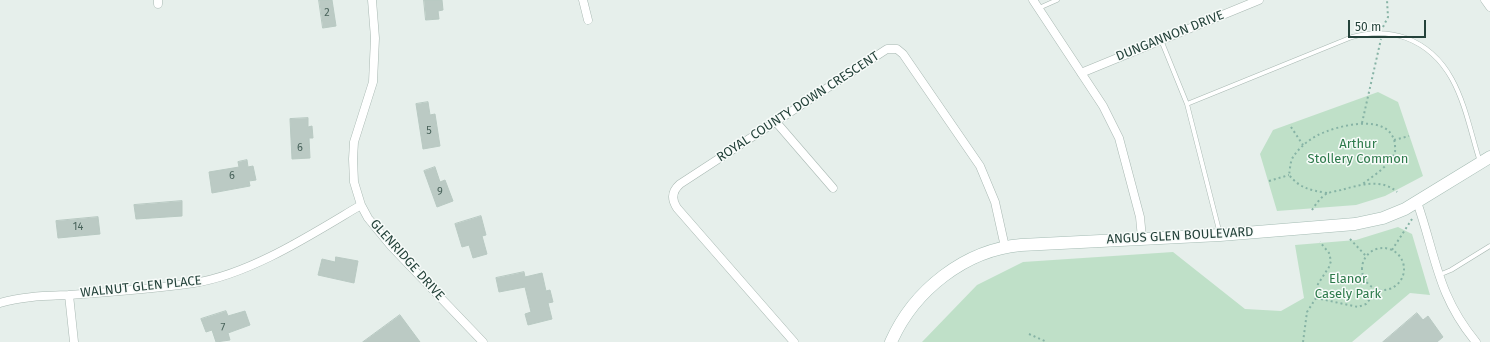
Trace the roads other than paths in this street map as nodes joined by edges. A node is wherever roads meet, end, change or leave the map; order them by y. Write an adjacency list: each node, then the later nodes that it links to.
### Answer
1 (372, 0): 17 (street, GLENRIDGE DRIVE)
2 (583, 0): 9 (street)
3 (1034, 0): 8 (street)
4 (1057, 0): 8 (lane)
5 (1259, 0): 10 (street, DUNGANNON DRIVE)
6 (1485, 0): 7 (street)
7 (1490, 7)
8 (1039, 8): 11 (street)
9 (588, 20)
10 (1161, 40): 11 (street, DUNGANNON DRIVE); 12 (lane)
11 (1081, 73): 19 (street)
12 (1187, 104): 14 (lane); 18 (lane)
13 (776, 122): 15 (street); 21 (street, ROYAL COUNTY DOWN CRESCENT); 27 (street, ROYAL COUNTY DOWN CRESCENT)
14 (1485, 160): 16 (street, ANGUS GLEN BOULEVARD)
15 (833, 188)
16 (1417, 202): 18 (street, ANGUS GLEN BOULEVARD); 22 (street)
17 (361, 204): 23 (street, WALNUT GLEN PLACE); 26 (street, GLENRIDGE DRIVE)
18 (1220, 235): 19 (street, ANGUS GLEN BOULEVARD)
19 (1142, 238): 21 (street, ANGUS GLEN BOULEVARD)
20 (1490, 246): 22 (lane)
21 (1005, 247): 28 (street, ANGUS GLEN BOULEVARD)
22 (1438, 276): 29 (street)
23 (69, 295): 24 (street, WALNUT GLEN PLACE); 25 (street)
24 (0, 303)
25 (74, 342)
26 (484, 342)
27 (794, 342)
28 (891, 342)
29 (1476, 342)

